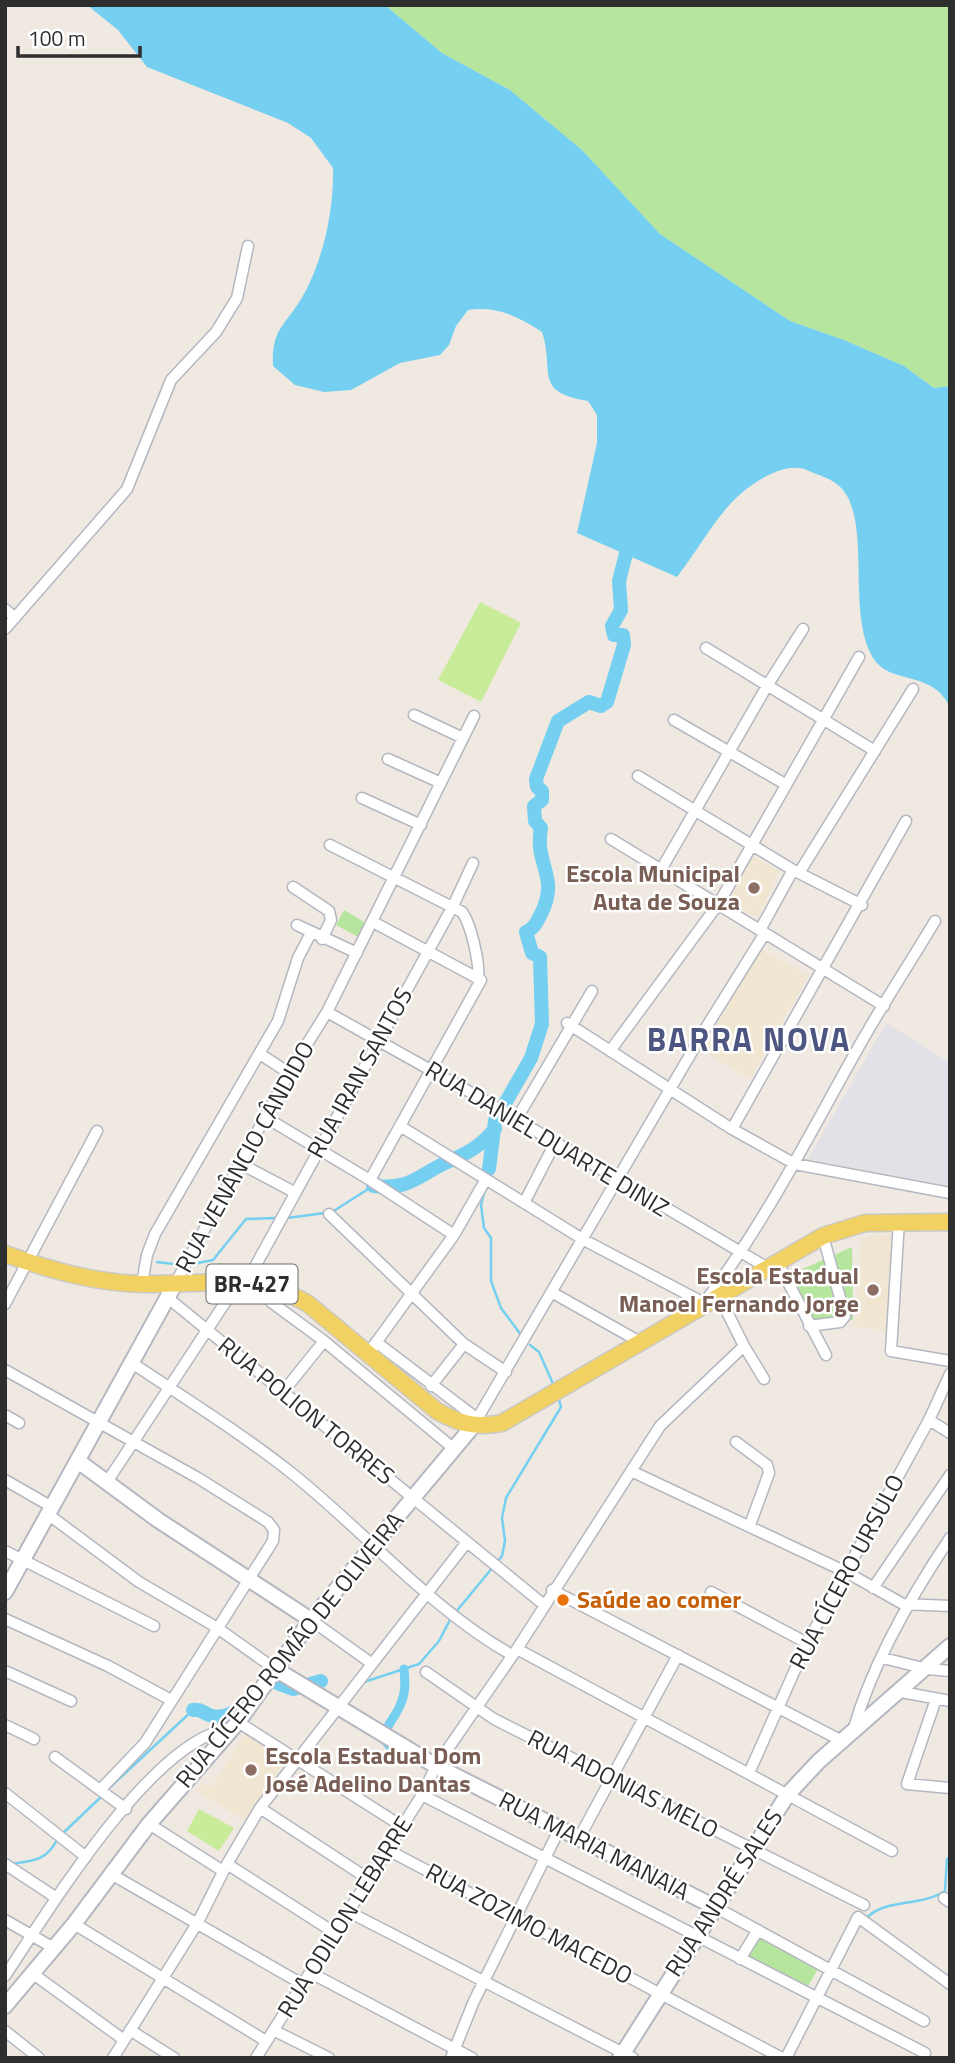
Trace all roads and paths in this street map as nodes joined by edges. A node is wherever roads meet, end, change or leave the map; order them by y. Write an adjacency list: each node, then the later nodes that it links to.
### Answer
1 (248, 246): 3 (street)
2 (5, 609): 3 (street)
3 (15, 618): 4 (street)
4 (5, 629)
5 (803, 629): 8 (street)
6 (706, 648): 8 (street)
7 (859, 657): 12 (street)
8 (767, 686): 12 (street); 16 (street)
9 (913, 689): 15 (street)
10 (414, 715): 14 (street)
11 (474, 716): 14 (street, RUA VENÂNCIO CÂNDIDO)
12 (822, 719): 15 (street); 20 (street)
13 (674, 720): 16 (street)
14 (463, 738): 19 (street, RUA VENÂNCIO CÂNDIDO)
15 (875, 751): 30 (street)
16 (730, 752): 20 (street); 22 (street)
17 (388, 759): 19 (street)
18 (638, 776): 22 (street)
19 (441, 783): 24 (street, RUA VENÂNCIO CÂNDIDO)
20 (785, 783): 27 (street)
21 (362, 798): 24 (street)
22 (695, 811): 27 (street); 29 (street)
23 (906, 821): 34 (street)
24 (421, 825): 31 (street, RUA VENÂNCIO CÂNDIDO)
25 (611, 839): 29 (street)
26 (330, 845): 31 (street)
27 (751, 845): 30 (street); 33 (street)
28 (473, 863): 35 (street, RUA IRAN SANTOS)
29 (662, 868): 33 (street)
30 (796, 872): 34 (street); 39 (street)
31 (396, 878): 35 (street); 37 (street, RUA VENÂNCIO CÂNDIDO)
32 (293, 887): 41 (street)
33 (719, 904): 39 (street); 51 (street)
34 (862, 905): 44 (street)
35 (453, 906): 42 (street, RUA IRAN SANTOS); 45 (street)
36 (935, 921): 47 (street)
37 (373, 922): 42 (street); 43 (street, RUA VENÂNCIO CÂNDIDO)
38 (297, 925): 40 (street)
39 (763, 931): 44 (street); 55 (street)
40 (311, 933): 41 (street); 52 (street)
41 (323, 939): 43 (street)
42 (428, 950): 45 (street); 50 (street, RUA IRAN SANTOS)
43 (357, 953): 48 (street, RUA VENÂNCIO CÂNDIDO)
44 (824, 970): 47 (street); 59 (street)
45 (480, 979): 53 (street)
46 (592, 991): 49 (street)
47 (884, 1006): 64 (street)
48 (327, 1012): 50 (street, RUA DANIEL DUARTE DINIZ); 54 (street, RUA VENÂNCIO CÂNDIDO)
49 (570, 1025): 51 (street); 57 (street)
50 (379, 1040): 53 (street, RUA DANIEL DUARTE DINIZ); 62 (street, RUA IRAN SANTOS)
51 (610, 1051): 55 (street)
52 (260, 1054): 54 (street); 83 (street)
53 (430, 1070): 57 (street, RUA DANIEL DUARTE DINIZ); 58 (street)
54 (289, 1073): 56 (street, RUA VENÂNCIO CÂNDIDO)
55 (672, 1090): 59 (street); 67 (street)
56 (265, 1117): 62 (street); 63 (street, RUA VENÂNCIO CÂNDIDO)
57 (516, 1120): 61 (street, RUA DANIEL DUARTE DINIZ)
58 (400, 1126): 65 (street); 66 (street)
59 (732, 1129): 64 (street)
60 (97, 1131): 79 (street)
61 (555, 1143): 67 (street, RUA DANIEL DUARTE DINIZ); 70 (street)
62 (319, 1149): 66 (street); 68 (street, RUA IRAN SANTOS)
63 (241, 1164): 68 (street); 81 (street, RUA VENÂNCIO CÂNDIDO)
64 (795, 1164): 69 (street); 78 (street)
65 (485, 1179): 70 (street); 74 (street)
66 (370, 1180): 74 (street)
67 (619, 1181): 76 (street); 78 (street, RUA DANIEL DUARTE DINIZ)
68 (294, 1192): 82 (street, RUA IRAN SANTOS)
69 (950, 1193)
70 (525, 1201): 76 (street)
71 (329, 1214): 86 (street)
72 (899, 1221): 73 (main road); 75 (main road); 98 (street)
73 (950, 1222)
74 (454, 1235): 86 (street)
75 (823, 1236): 80 (main road); 90 (street)
76 (584, 1240): 85 (street); 88 (street)
77 (5, 1254): 79 (main road, BR-427)
78 (741, 1254): 80 (street, RUA DANIEL DUARTE DINIZ); 88 (street)
79 (28, 1262): 83 (main road, BR-427); 89 (street)
80 (772, 1264): 88 (main road); 90 (street)
81 (176, 1282): 82 (main road, BR-427); 83 (main road, BR-427); 87 (street, RUA VENÂNCIO CÂNDIDO)
82 (242, 1283): 84 (main road, BR-427); 91 (street, RUA IRAN SANTOS)
83 (142, 1284)
84 (270, 1287): 92 (street); 96 (main road, BR-427)
85 (553, 1293): 93 (street); 101 (street)
86 (411, 1294): 94 (street); 96 (street)
87 (168, 1298): 91 (street, RUA POLION TORRES); 99 (street, RUA VENÂNCIO CÂNDIDO)
88 (712, 1299): 93 (main road); 95 (street)
89 (5, 1304)
90 (809, 1326): 97 (street)
91 (207, 1330): 105 (street, RUA IRAN SANTOS); 106 (street, RUA POLION TORRES)
92 (324, 1341): 106 (street); 115 (street)
93 (640, 1342): 111 (main road)
94 (464, 1344): 101 (street); 104 (street)
95 (744, 1346): 103 (street); 117 (street, RUA ODILON LEBARRE)
96 (372, 1348): 104 (street); 111 (main road, BR-427)
97 (826, 1354)
98 (950, 1361)
99 (131, 1363): 105 (street); 110 (street, RUA VENÂNCIO CÂNDIDO)
100 (5, 1370): 110 (street)
101 (506, 1372): 111 (street)
102 (950, 1374): 108 (street, RUA CÍCERO URSULO)
103 (764, 1379)
104 (431, 1386): 111 (street)
105 (169, 1389): 114 (street, RUA IRAN SANTOS); 126 (street)
106 (284, 1392): 121 (street, RUA POLION TORRES)
107 (5, 1415): 109 (street)
108 (929, 1420): 112 (street); 130 (street, RUA CÍCERO URSULO)
109 (19, 1423)
110 (99, 1423): 114 (street); 116 (street, RUA VENÂNCIO CÂNDIDO)
111 (476, 1423): 115 (street, RUA CÍCERO ROMÃO DE OLIVEIRA)
112 (950, 1433)
113 (736, 1442): 123 (street)
114 (133, 1443): 120 (street, RUA IRAN SANTOS); 131 (street)
115 (453, 1448): 121 (street, RUA CÍCERO ROMÃO DE OLIVEIRA)
116 (78, 1461): 120 (street); 122 (street, RUA VENÂNCIO CÂNDIDO)
117 (631, 1471): 123 (street); 133 (street, RUA ODILON LEBARRE)
118 (950, 1475): 132 (street)
119 (5, 1480): 122 (street)
120 (107, 1482): 131 (street)
121 (412, 1498): 125 (street, RUA POLION TORRES); 126 (street, RUA CÍCERO ROMÃO DE OLIVEIRA)
122 (51, 1511): 129 (street, RUA VENÂNCIO CÂNDIDO); 143 (street)
123 (751, 1525): 130 (street)
124 (950, 1538): 127 (street, RUA ANDRÉ SALES)
125 (467, 1542): 134 (street); 137 (street, RUA POLION TORRES)
126 (372, 1545): 134 (street); 141 (street, RUA CÍCERO ROMÃO DE OLIVEIRA)
127 (946, 1549): 138 (street, RUA ANDRÉ SALES)
128 (5, 1550): 129 (street)
129 (23, 1560): 135 (street, RUA VENÂNCIO CÂNDIDO); 142 (street)
130 (846, 1572): 132 (street); 144 (street, RUA CÍCERO URSULO)
131 (247, 1578): 141 (street); 143 (street)
132 (873, 1588): 138 (street)
133 (552, 1590): 137 (street, RUA ODILON LEBARRE); 147 (street)
134 (426, 1591): 146 (street); 149 (street)
135 (5, 1592)
136 (711, 1592): 144 (street)
137 (543, 1604): 146 (street, RUA ODILON LEBARRE)
138 (909, 1606): 139 (street); 148 (street, RUA ANDRÉ SALES)
139 (950, 1606)
140 (5, 1619): 157 (street)
141 (311, 1620): 149 (street); 150 (street, RUA CÍCERO ROMÃO DE OLIVEIRA)
142 (154, 1626)
143 (216, 1627): 150 (street); 157 (street)
144 (807, 1643): 160 (street, RUA CÍCERO URSULO)
145 (950, 1646): 151 (street)
146 (515, 1652): 162 (street, RUA ODILON LEBARRE); 163 (street)
147 (678, 1655): 160 (street); 163 (street)
148 (883, 1658): 151 (street); 166 (street, RUA ANDRÉ SALES)
149 (371, 1663): 161 (street)
150 (275, 1669): 161 (street, RUA MARIA MANAIA); 165 (street, RUA CÍCERO ROMÃO DE OLIVEIRA)
151 (927, 1669): 153 (street); 155 (street)
152 (5, 1671): 158 (street)
153 (950, 1671)
154 (426, 1672): 162 (street, RUA ADONIAS MELO)
155 (901, 1692): 156 (street); 166 (street)
156 (936, 1699): 159 (street); 173 (street)
157 (171, 1700): 174 (street)
158 (71, 1701)
159 (950, 1701)
160 (778, 1707): 166 (street); 171 (street, RUA CÍCERO URSULO)
161 (335, 1708): 169 (street); 170 (street, RUA MARIA MANAIA)
162 (476, 1709): 170 (street, RUA ODILON LEBARRE); 172 (street, RUA ADONIAS MELO)
163 (646, 1716): 171 (street); 172 (street)
164 (5, 1725): 167 (street)
165 (235, 1725): 169 (street); 179 (street); 180 (street, RUA CÍCERO ROMÃO DE OLIVEIRA)
166 (848, 1738): 176 (street, RUA ANDRÉ SALES)
167 (34, 1740)
168 (55, 1757): 174 (street)
169 (296, 1758): 178 (street); 181 (street)
170 (436, 1766): 177 (street, RUA ODILON LEBARRE); 182 (street, RUA MARIA MANAIA)
171 (749, 1773): 176 (street)
172 (610, 1777): 183 (street); 185 (street, RUA ADONIAS MELO)
173 (950, 1788)
174 (100, 1790): 179 (street)
175 (5, 1793): 187 (street)
176 (788, 1794): 185 (street, RUA ANDRÉ SALES); 186 (street)
177 (422, 1795): 181 (street, RUA ODILON LEBARRE); 188 (street)
178 (260, 1808): 190 (street); 192 (street)
179 (126, 1809): 187 (street)
180 (149, 1824): 190 (street); 191 (street, RUA CÍCERO ROMÃO DE OLIVEIRA)
181 (400, 1825): 184 (street, RUA ODILON LEBARRE)
182 (559, 1830): 183 (street, RUA MARIA MANAIA); 188 (street)
183 (579, 1838): 195 (street, RUA MARIA MANAIA)
184 (386, 1849): 192 (street, RUA ODILON LEBARRE); 197 (street, RUA ZOZIMO MACEDO)
185 (752, 1849): 194 (street, RUA ADONIAS MELO); 195 (street, RUA ANDRÉ SALES)
186 (892, 1851)
187 (86, 1857): 193 (street)
188 (547, 1858): 197 (street); 203 (street)
189 (5, 1864): 193 (street)
190 (225, 1868): 199 (street); 202 (street)
191 (111, 1874): 199 (street); 200 (street, RUA CÍCERO ROMÃO DE OLIVEIRA)
192 (367, 1878): 196 (street, RUA ODILON LEBARRE)
193 (55, 1897): 204 (street)
194 (864, 1905)
195 (715, 1907): 201 (street); 203 (street, RUA ANDRÉ SALES)
196 (348, 1912): 202 (street, RUA ODILON LEBARRE); 212 (street)
197 (517, 1918): 212 (street); 215 (street, RUA ZOZIMO MACEDO)
198 (5, 1920): 204 (street)
199 (198, 1922): 211 (street); 213 (street)
200 (74, 1924): 205 (street, RUA CÍCERO ROMÃO DE OLIVEIRA); 211 (street)
201 (758, 1930): 206 (street); 207 (street)
202 (335, 1933): 209 (street, RUA ODILON LEBARRE)
203 (698, 1934): 206 (street); 215 (street, RUA ANDRÉ SALES)
204 (30, 1936): 205 (street); 210 (street)
205 (52, 1948): 208 (street, RUA CÍCERO ROMÃO DE OLIVEIRA)
206 (740, 1959): 217 (street)
207 (832, 1970): 214 (street); 217 (street); 218 (street)
208 (32, 1973): 216 (street, RUA CÍCERO ROMÃO DE OLIVEIRA); 222 (street)
209 (311, 1973): 213 (street, RUA ODILON LEBARRE); 224 (street)
210 (5, 1976)
211 (162, 1977): 219 (street); 223 (street)
212 (483, 1981): 224 (street); 226 (street)
213 (302, 1984): 221 (street, RUA ODILON LEBARRE)
214 (950, 1984)
215 (660, 1992): 226 (street, RUA ANDRÉ SALES); 233 (street, RUA ZOZIMO MACEDO)
216 (8, 1998)
217 (817, 1998): 225 (street); 233 (street)
218 (924, 2021)
219 (130, 2030): 222 (street); 229 (street)
220 (5, 2031): 227 (street)
221 (275, 2031): 223 (street, RUA ODILON LEBARRE); 231 (street)
222 (124, 2040): 228 (street)
223 (266, 2041): 230 (street, RUA ODILON LEBARRE)
224 (453, 2053): 232 (street)
225 (925, 2053)
226 (625, 2056)
227 (39, 2058)
228 (113, 2058)
229 (174, 2058)
230 (256, 2058)
231 (329, 2058)
232 (472, 2058)
233 (784, 2058)

